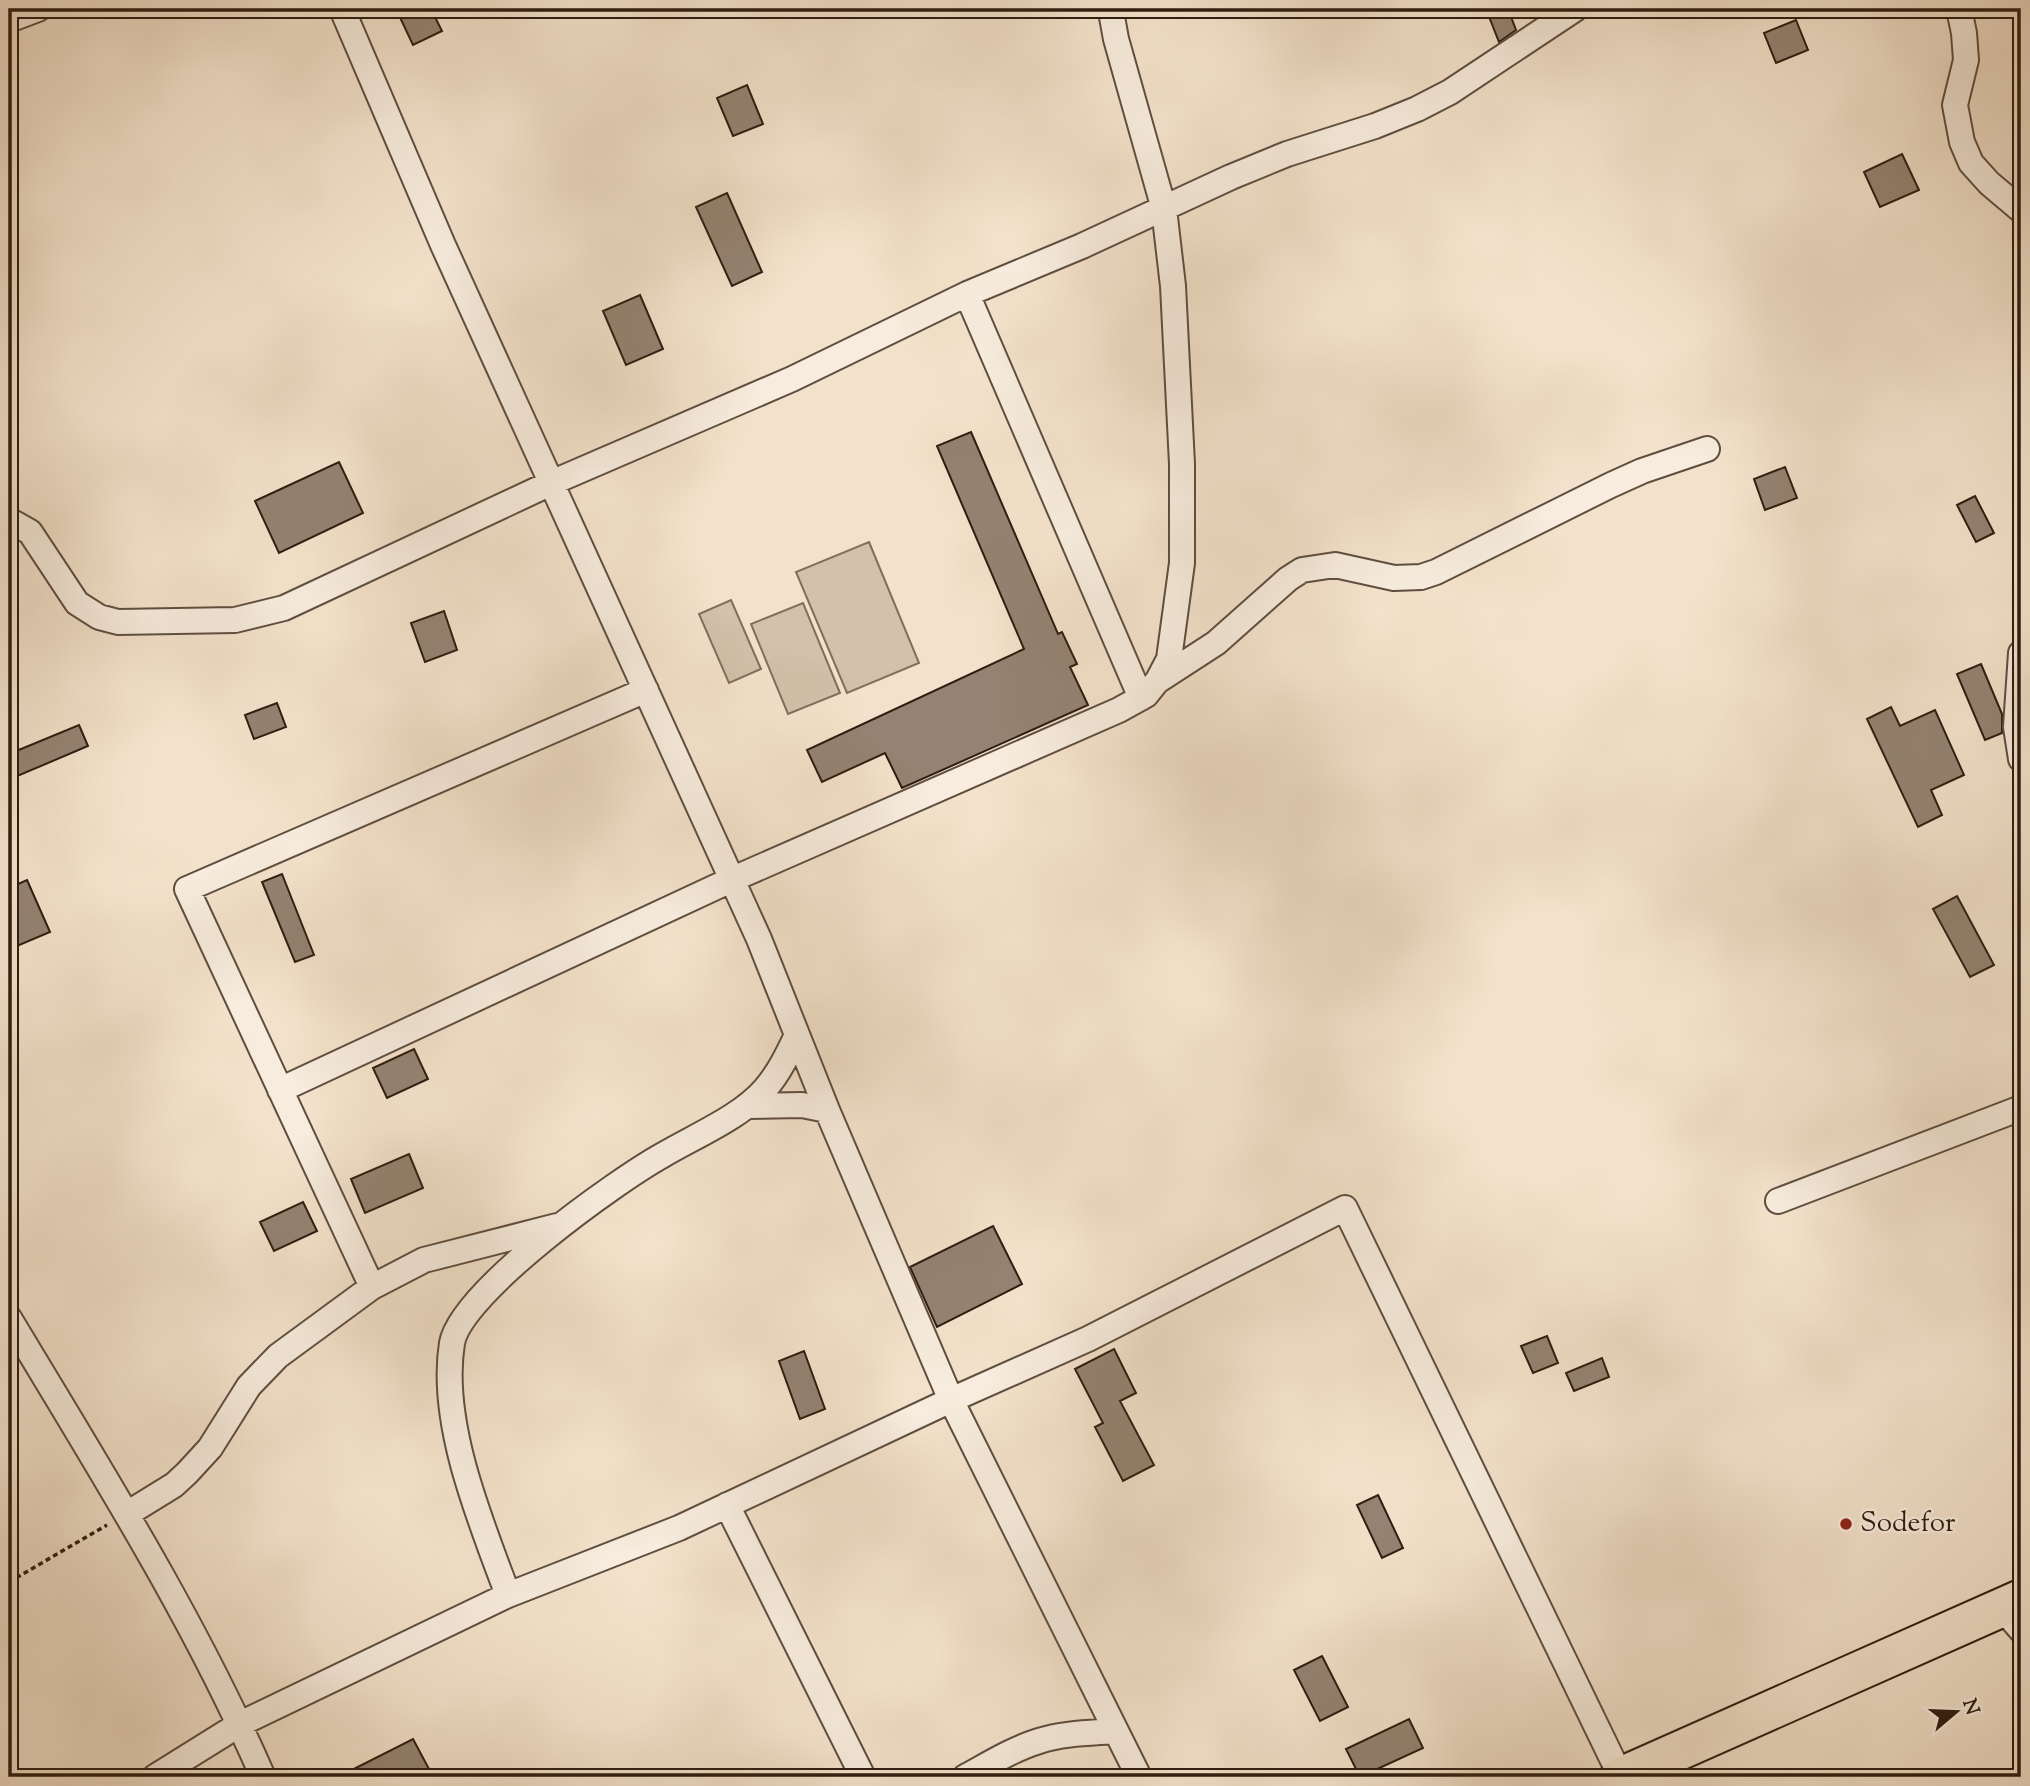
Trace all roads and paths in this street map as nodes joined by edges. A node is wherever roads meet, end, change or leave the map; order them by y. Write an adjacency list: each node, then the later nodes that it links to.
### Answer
1 (38, 9): 6 (street)
2 (342, 9): 11 (street)
3 (1114, 9): 7 (street)
4 (1575, 9): 7 (street)
5 (1959, 9): 8 (street)
6 (9, 20)
7 (1164, 208): 9 (street); 14 (street)
8 (2021, 210)
9 (967, 294): 11 (street); 16 (street)
10 (1707, 449): 14 (street)
11 (551, 483): 12 (street); 15 (street)
12 (9, 522)
13 (2021, 653): 17 (street)
14 (1158, 680): 16 (street)
15 (646, 690): 18 (street); 20 (street)
16 (1141, 698): 18 (street)
17 (2021, 759)
18 (733, 879): 19 (street); 20 (street)
19 (797, 1035): 21 (street); 23 (street)
20 (280, 1090): 26 (street)
21 (748, 1106): 23 (street); 25 (street)
22 (2021, 1108): 24 (street)
23 (827, 1110): 28 (street)
24 (1778, 1201)
25 (561, 1225): 26 (street); 32 (street)
26 (372, 1287): 30 (street)
27 (9, 1318): 30 (street)
28 (951, 1399): 29 (street); 35 (street); 41 (street)
29 (727, 1505): 32 (street); 38 (street)
30 (127, 1514): 31 (path); 34 (street)
31 (9, 1582)
32 (508, 1595): 34 (street)
33 (2015, 1613): 41 (main road)
34 (240, 1724): 36 (street); 37 (street)
35 (1116, 1731): 39 (street); 40 (street)
36 (155, 1777)
37 (263, 1777)
38 (863, 1777)
39 (965, 1777)
40 (1139, 1777)
41 (1621, 1777)

